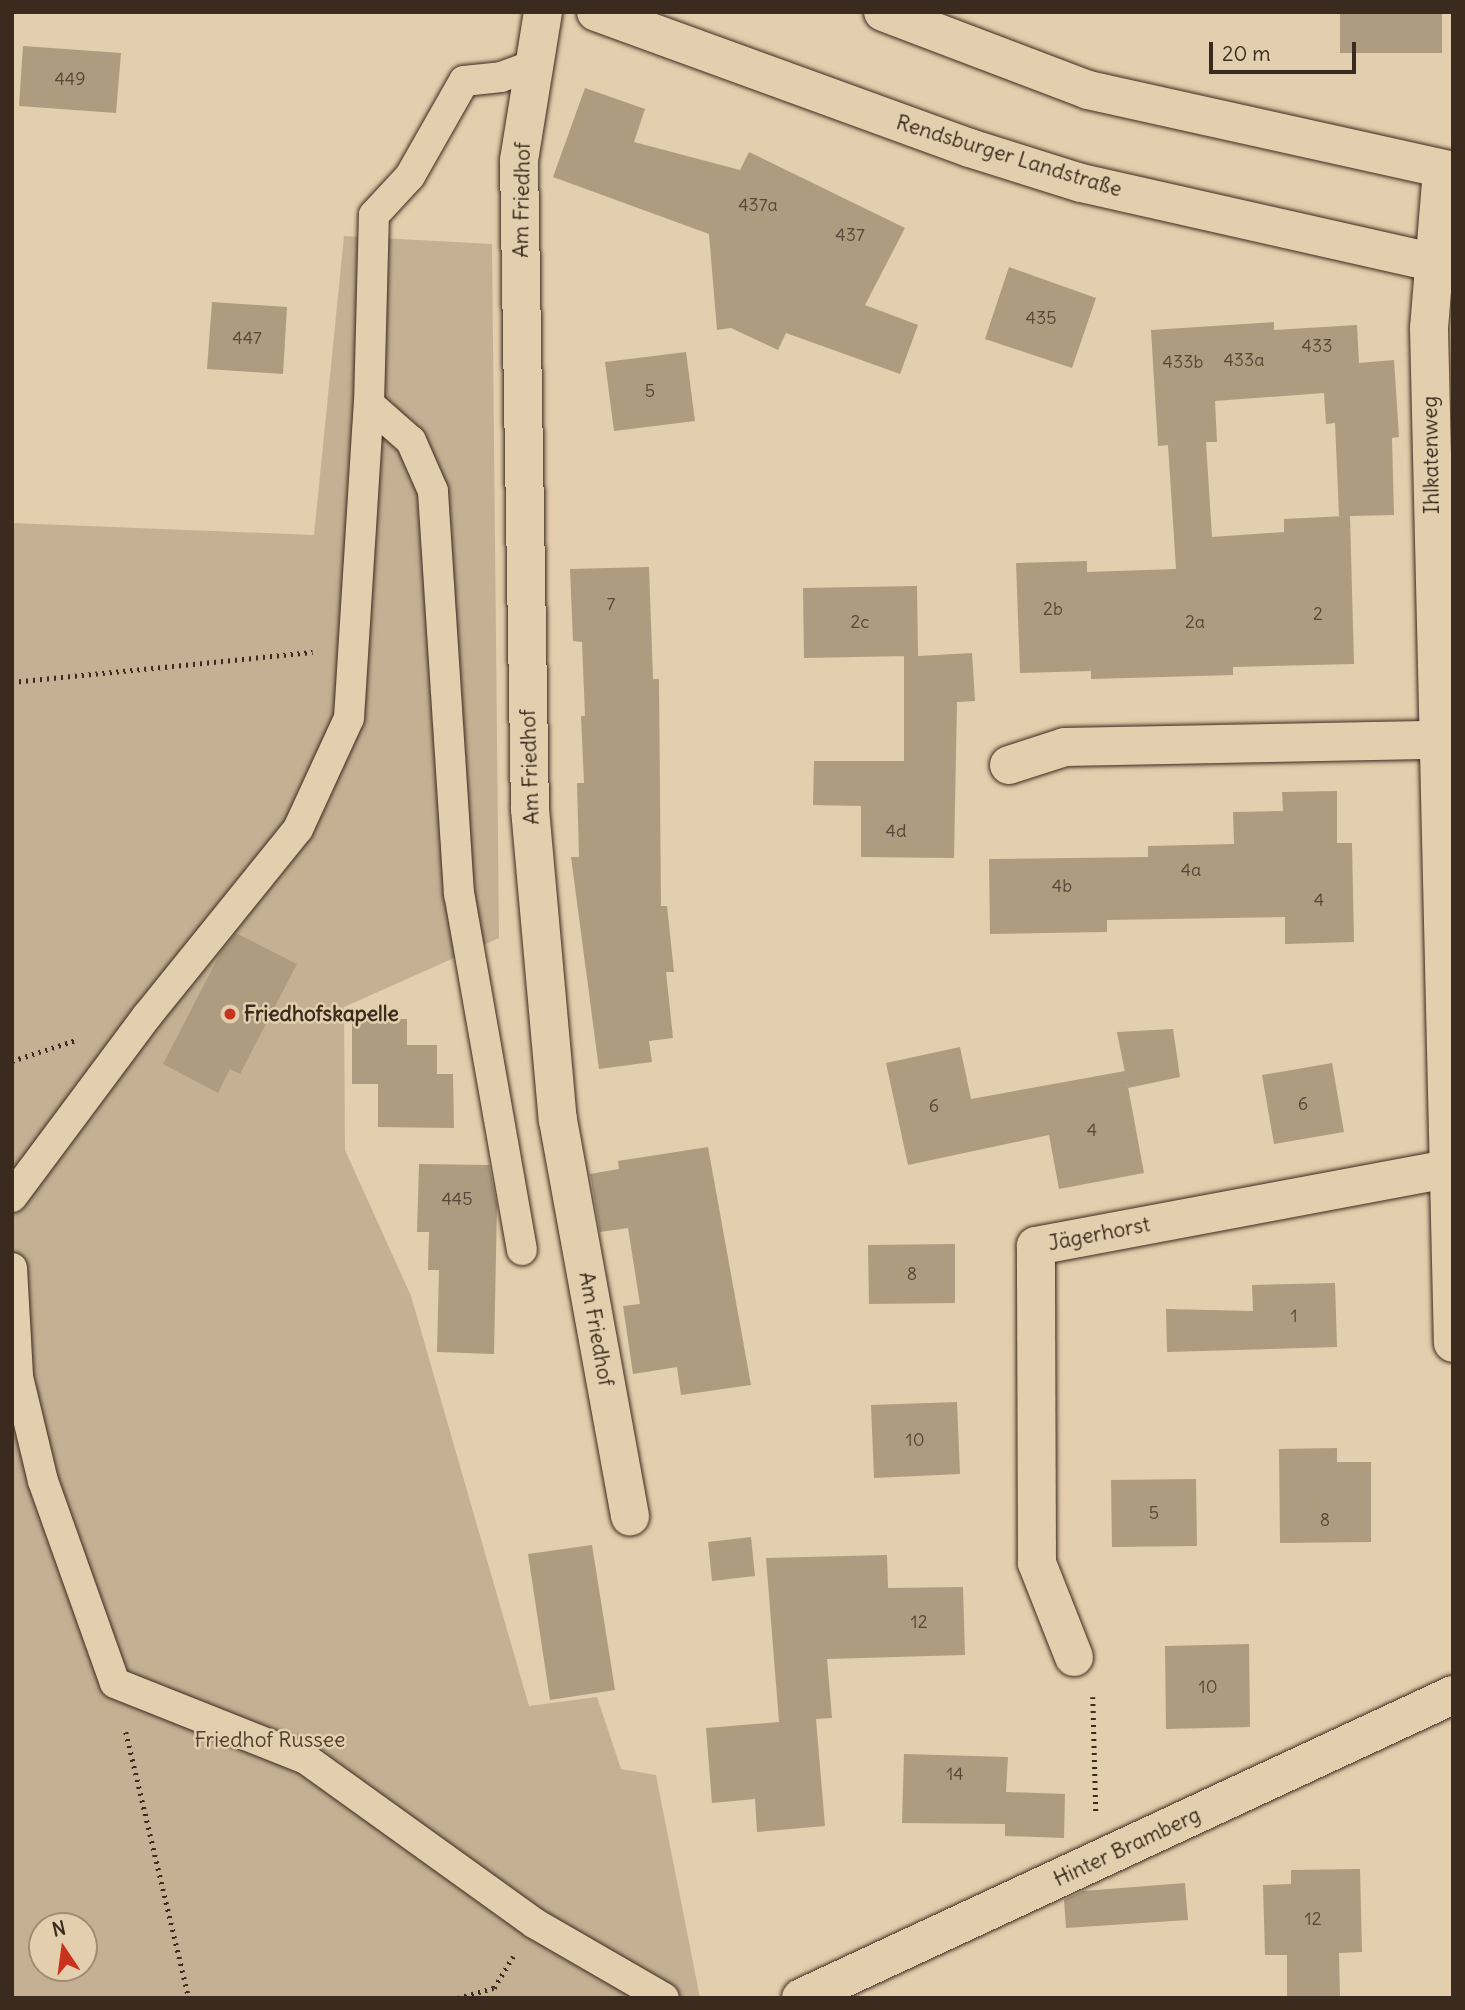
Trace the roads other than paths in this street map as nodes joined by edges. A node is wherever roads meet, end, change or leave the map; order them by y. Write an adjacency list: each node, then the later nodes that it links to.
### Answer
1 (543, 12): 4 (street, Am Friedhof)
2 (596, 12): 6 (street, Rendsburger Landstraße)
3 (883, 12): 5 (street)
4 (532, 66): 7 (lane); 15 (street, Am Friedhof)
5 (1447, 170): 6 (street, Ihlkatenweg)
6 (1432, 262): 8 (street, Ihlkatenweg)
7 (369, 404): 11 (lane); 12 (lane)
8 (1437, 740): 9 (street); 10 (street, Ihlkatenweg)
9 (1009, 765)
10 (1448, 1170): 14 (street, Ihlkatenweg); 16 (street, Jägerhorst)
11 (12, 1197)
12 (522, 1250)
13 (12, 1268): 18 (lane)
14 (1453, 1343)
15 (630, 1517)
16 (1074, 1657)
17 (1453, 1695): 19 (street, Hinter Bramberg)
18 (664, 1998)
19 (801, 1998)

